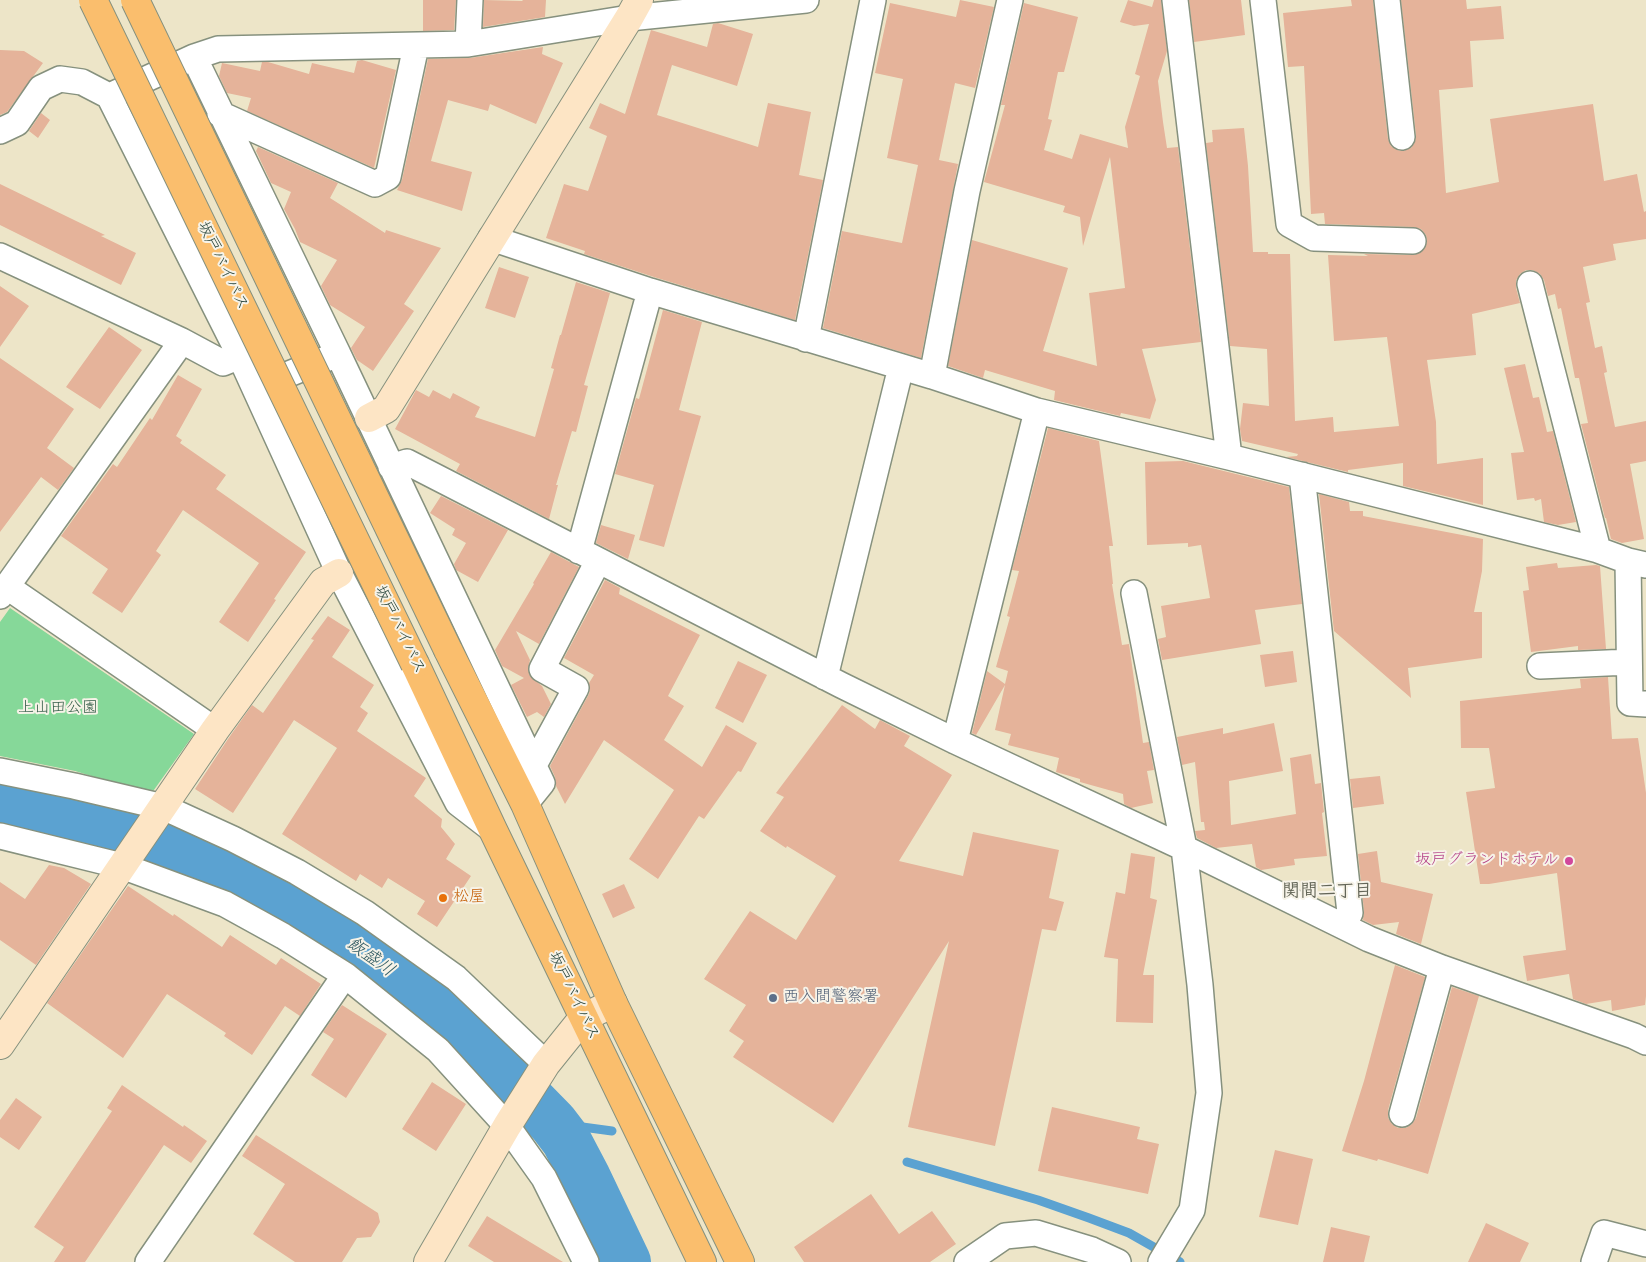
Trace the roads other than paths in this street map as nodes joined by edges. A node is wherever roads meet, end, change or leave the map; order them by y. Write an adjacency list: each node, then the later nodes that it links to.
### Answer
1 (93, 0): 51 (highway, 坂戸バイパス, bridge)
2 (135, 0): 49 (highway, 坂戸バイパス, bridge)
3 (470, 0): 11 (street)
4 (806, 0): 10 (street)
5 (873, 0): 23 (street)
6 (1010, 0): 28 (street)
7 (1175, 0): 32 (street)
8 (1263, 0): 19 (street)
9 (1387, 0): 17 (street)
10 (634, 9): 11 (street); 18 (street)
11 (468, 44): 12 (street)
12 (416, 46): 13 (street); 15 (street)
13 (194, 57): 14 (street); 15 (street)
14 (110, 96): 16 (street); 26 (street)
15 (220, 114): 25 (street)
16 (0, 131)
17 (1402, 138)
18 (492, 238): 22 (street); 31 (street)
19 (1413, 241)
20 (0, 256): 24 (street)
21 (1530, 284): 35 (street)
22 (650, 291): 23 (street); 36 (street)
23 (806, 339): 27 (street)
24 (182, 341): 26 (street); 39 (street)
25 (338, 354): 29 (street); 31 (street)
26 (240, 356): 29 (street)
27 (901, 367): 28 (street); 43 (street)
28 (932, 376): 30 (street)
29 (255, 388): 38 (street)
30 (1037, 411): 32 (street); 46 (street)
31 (369, 418): 33 (street)
32 (1229, 457): 34 (street)
33 (391, 467): 36 (street); 47 (street)
34 (1302, 476): 35 (street); 55 (street)
35 (1598, 550): 37 (street)
36 (588, 556): 43 (street); 47 (street)
37 (1637, 563): 41 (street)
38 (339, 573): 45 (street); 51 (street)
39 (3, 591): 45 (street)
40 (1134, 593): 53 (street)
41 (1629, 662): 42 (street); 44 (street)
42 (1540, 666)
43 (825, 677): 46 (street)
44 (1646, 704)
45 (215, 730): 50 (street)
46 (955, 741): 53 (street)
47 (534, 764): 49 (street)
48 (0, 771): 50 (street)
49 (525, 804): 58 (highway, 坂戸バイパス)
50 (160, 811): 54 (street); 62 (street)
51 (493, 830): 59 (highway, 坂戸バイパス)
52 (0, 836): 54 (street)
53 (1184, 848): 55 (street); 73 (street)
54 (125, 861): 57 (street); 61 (street)
55 (1343, 925): 56 (street)
56 (1442, 968): 60 (street); 63 (street)
57 (345, 975): 64 (street); 66 (street)
58 (612, 1003): 59 (street); 70 (highway, 坂戸バイパス)
59 (583, 1018): 62 (street); 69 (highway, 坂戸バイパス)
60 (1646, 1042)
61 (0, 1045)
62 (543, 1069): 64 (street)
63 (1402, 1114)
64 (511, 1120): 67 (street); 68 (street)
65 (1646, 1244): 74 (street)
66 (148, 1262)
67 (428, 1262)
68 (586, 1262)
69 (702, 1262)
70 (740, 1262)
71 (966, 1262): 72 (street)
72 (1118, 1262)
73 (1161, 1262)
74 (1594, 1262)

